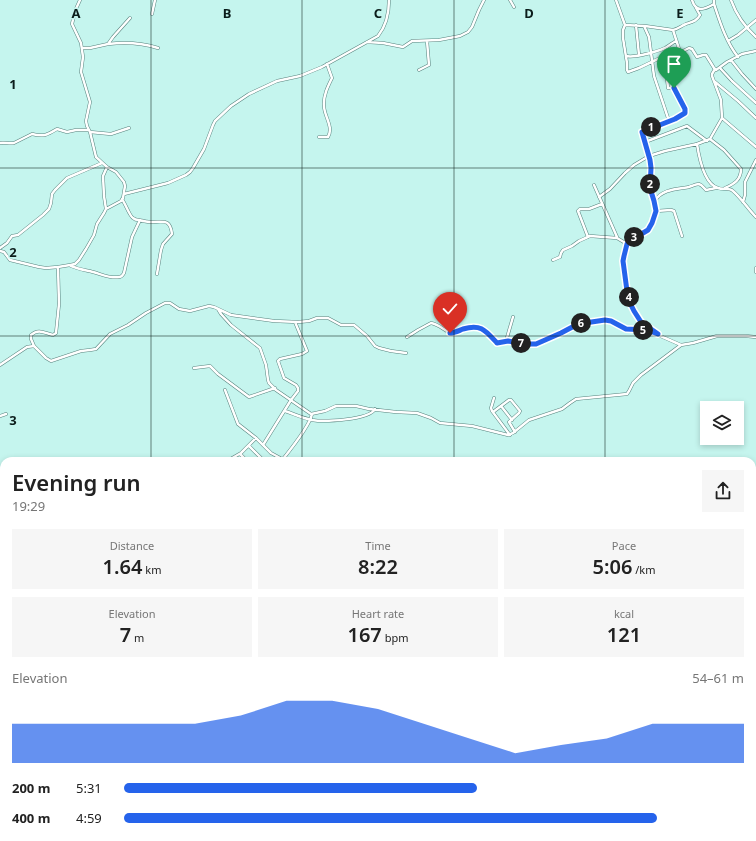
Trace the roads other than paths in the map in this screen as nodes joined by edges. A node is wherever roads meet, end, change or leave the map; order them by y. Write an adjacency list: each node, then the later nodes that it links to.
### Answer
1 (80, 0): 27 (street)
2 (155, 0): 13 (street)
3 (390, 0): 25 (street)
4 (484, 0): 22 (street)
5 (510, 0): 11 (street)
6 (616, 0): 16 (street)
7 (692, 0): 12 (street)
8 (714, 0): 10 (street)
9 (731, 0): 19 (street)
10 (714, 4): 12 (street); 24 (street)
11 (514, 7)
12 (696, 8): 20 (street)
13 (152, 14)
14 (130, 18): 26 (street)
15 (756, 20): 19 (street)
16 (625, 25): 17 (street); 33 (street)
17 (636, 25): 18 (street); 32 (street)
18 (644, 26): 20 (street); 30 (street)
19 (747, 27): 21 (street); 24 (street)
20 (673, 30): 23 (street)
21 (756, 37)
22 (428, 41): 25 (street); 41 (street)
23 (676, 41): 30 (street); 31 (street)
24 (728, 41): 34 (street)
25 (367, 42): 38 (street)
26 (108, 44): 27 (street); 28 (street)
27 (82, 48): 49 (street)
28 (158, 48)
29 (756, 51): 34 (street)
30 (650, 52): 32 (street); 37 (street)
31 (680, 52): 35 (street); 40 (street)
32 (640, 55): 33 (street)
33 (626, 56): 37 (street)
34 (738, 56): 36 (street)
35 (664, 57): 37 (street); 47 (street)
36 (731, 60): 39 (street); 43 (street)
37 (651, 63): 47 (street)
38 (327, 64): 50 (street); 63 (street)
39 (720, 68): 40 (street); 44 (street)
40 (715, 69): 42 (street)
41 (419, 70)
42 (713, 81): 45 (street); 46 (street)
43 (756, 88)
44 (756, 103)
45 (722, 118): 51 (street); 55 (street)
46 (756, 118)
47 (670, 120): 52 (street)
48 (129, 128): 49 (street)
49 (89, 131): 53 (street); 58 (street)
50 (319, 138)
51 (708, 140): 52 (street); 54 (street); 62 (street)
52 (645, 142): 56 (street)
53 (0, 143)
54 (697, 144): 56 (street); 61 (street)
55 (756, 148)
56 (649, 156): 64 (street); 66 (street)
57 (756, 160): 67 (street)
58 (102, 164): 59 (street); 77 (street)
59 (107, 167): 63 (street); 69 (street)
60 (594, 185): 64 (street)
61 (718, 188): 62 (street); 66 (street)
62 (722, 189): 67 (street)
63 (124, 194): 65 (street)
64 (599, 197): 68 (street)
65 (122, 199): 69 (street); 72 (street)
66 (654, 201): 70 (street)
67 (743, 202): 71 (street)
68 (602, 204): 74 (street); 75 (street)
69 (106, 209): 79 (street)
70 (656, 211): 73 (street); 76 (street)
71 (756, 217)
72 (140, 220): 79 (street); 83 (street)
73 (682, 236)
74 (588, 237): 75 (street); 78 (street)
75 (617, 238): 76 (street)
76 (627, 244): 87 (street)
77 (0, 249): 80 (street)
78 (553, 260)
79 (70, 265): 80 (street)
80 (58, 267): 92 (street)
81 (756, 268): 82 (street)
82 (756, 272)
83 (157, 274)
84 (218, 309): 86 (street); 92 (street); 96 (street)
85 (513, 317): 90 (street)
86 (295, 322): 93 (street); 99 (street)
87 (658, 334): 90 (street); 91 (street)
88 (407, 337): 90 (street)
89 (756, 337): 91 (street)
90 (506, 341)
91 (681, 345): 109 (street)
92 (34, 346): 94 (street)
93 (406, 353)
94 (0, 364)
95 (194, 368): 96 (street)
96 (275, 388): 99 (street)
97 (225, 390): 111 (street)
98 (494, 398): 103 (street)
99 (291, 400): 102 (street); 105 (street)
100 (501, 406): 103 (street); 108 (street); 108 (street)
101 (375, 409): 105 (street); 107 (street); 110 (street)
102 (285, 411): 107 (street); 112 (street)
103 (493, 412): 110 (street)
104 (6, 414): 106 (street)
105 (312, 414): 107 (street)
106 (0, 416)
107 (310, 420): 119 (street)
108 (512, 420): 109 (street)
109 (515, 432): 110 (street)
110 (510, 435)
111 (256, 438): 112 (street); 113 (street)
112 (263, 445): 118 (street)
113 (249, 446): 114 (street); 117 (street)
114 (240, 454): 115 (street); 116 (street)
115 (234, 457)
116 (243, 457)
117 (260, 457)
118 (277, 457)
119 (285, 457)
120 (0, 616): 121 (main road)
121 (0, 621)

